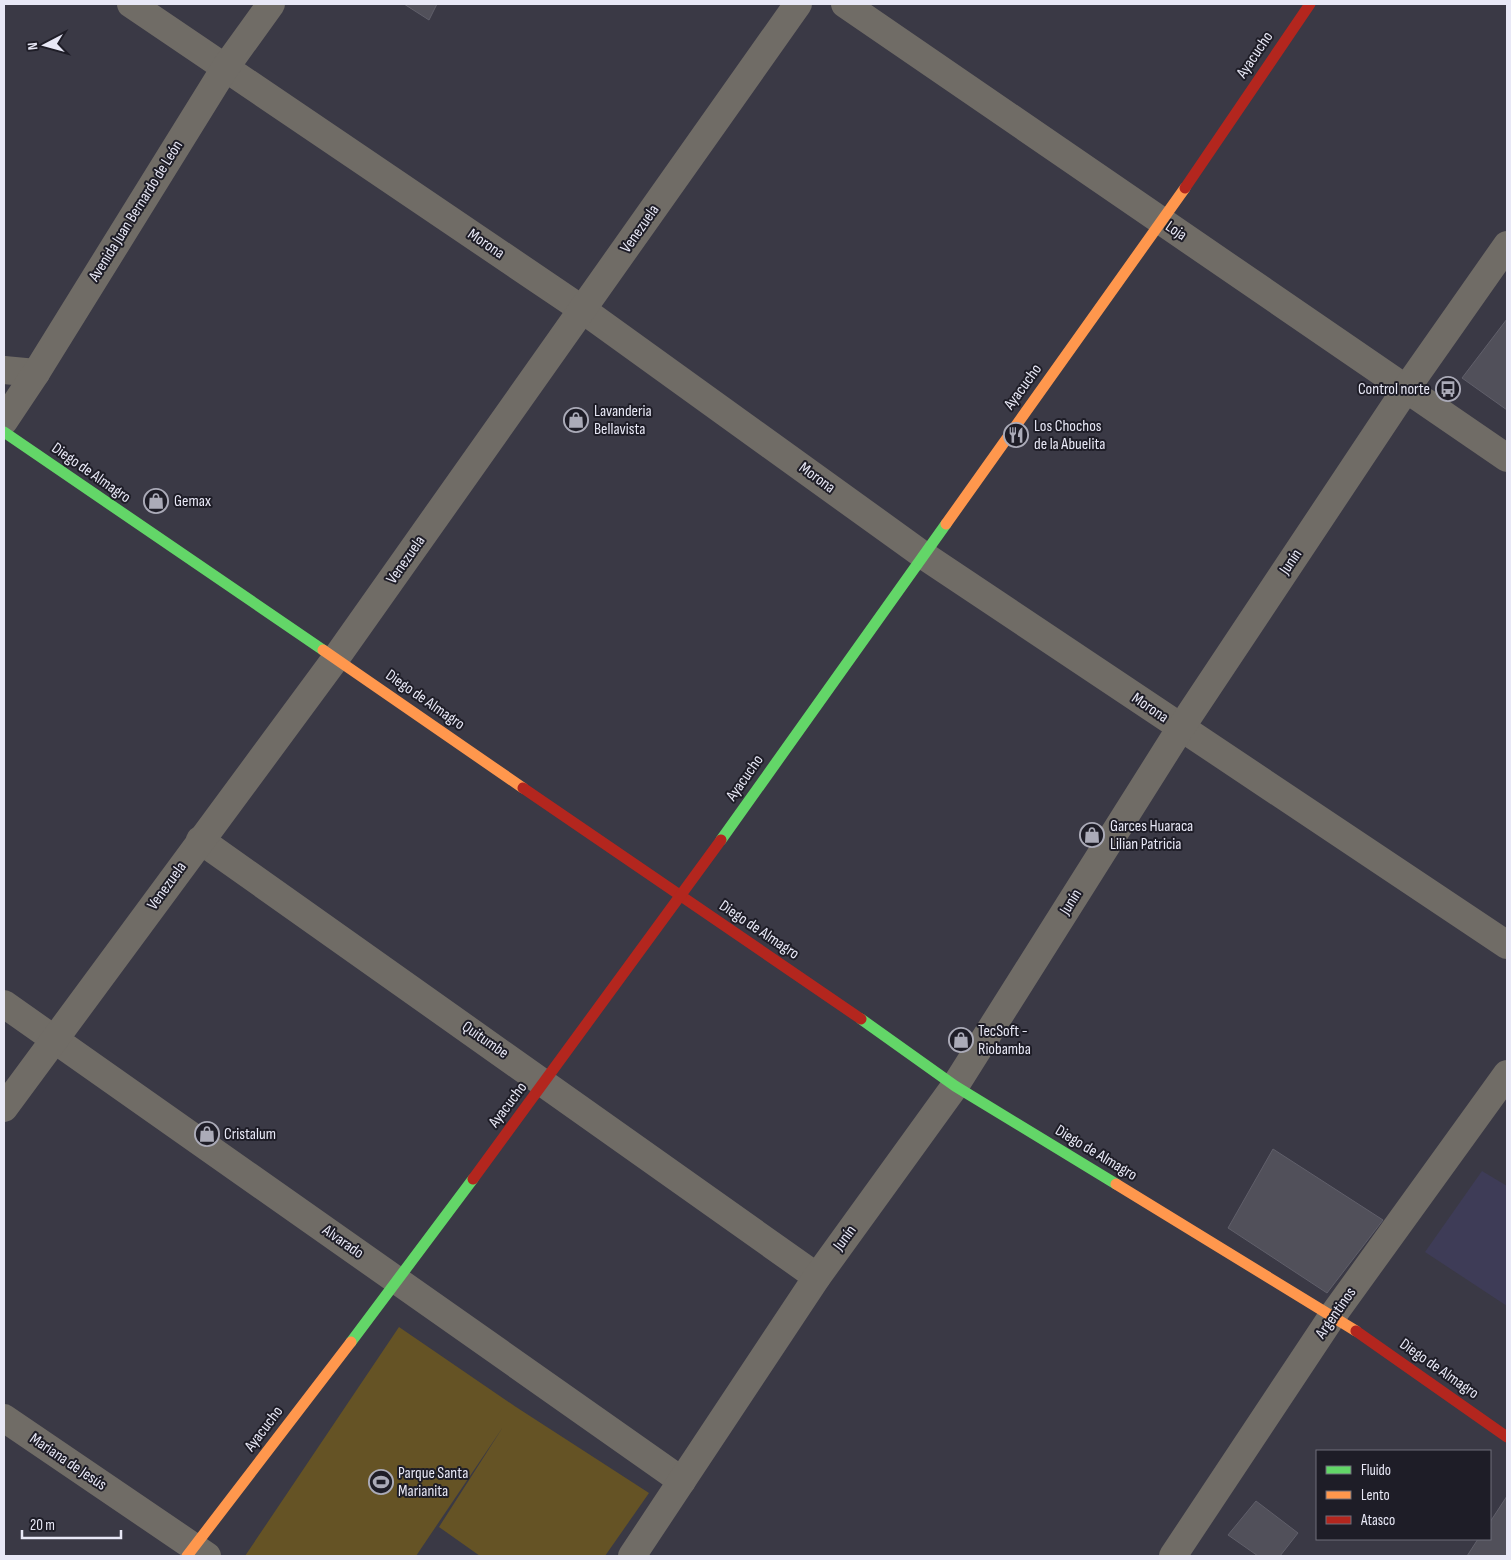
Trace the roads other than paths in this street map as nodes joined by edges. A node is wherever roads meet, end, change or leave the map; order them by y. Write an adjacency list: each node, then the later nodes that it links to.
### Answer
1 (131, 4): 6 (street, Morona)
2 (271, 4): 6 (street, Avenida Juan Bernardo de León)
3 (798, 4): 9 (street, Venezuela)
4 (845, 4): 7 (street, Loja)
5 (1310, 4): 7 (street, Ayacucho)
6 (225, 68): 9 (street, Morona); 11 (street, Avenida Juan Bernardo de León)
7 (1162, 222): 12 (street, Loja); 16 (street, Ayacucho)
8 (1507, 245): 12 (street, Junín)
9 (583, 310): 16 (street, Morona); 17 (street, Venezuela)
10 (4, 370): 11 (street)
11 (36, 373): 13 (street, Avenida Juan Bernardo de León)
12 (1406, 389): 15 (street, Loja); 18 (street, Junín)
13 (4, 421)
14 (4, 432): 17 (street, Diego de Almagro)
15 (1507, 458)
16 (923, 555): 18 (street, Morona); 20 (street, Ayacucho)
17 (336, 658): 19 (street, Venezuela); 20 (street, Diego de Almagro)
18 (1180, 728): 21 (street, Morona); 26 (street, Junín)
19 (200, 840): 23 (street, Venezuela); 25 (street, Quitumbe)
20 (682, 896): 25 (street, Ayacucho); 26 (street, Diego de Almagro)
21 (1507, 944)
22 (4, 1004): 23 (street, Alvarado)
23 (56, 1040): 27 (street, Venezuela); 29 (street, Alvarado)
24 (1507, 1074): 30 (street, Argentinos)
25 (545, 1083): 28 (street, Quitumbe); 29 (street, Ayacucho)
26 (954, 1086): 28 (street, Junín); 30 (street, Diego de Almagro)
27 (4, 1108)
28 (817, 1277): 33 (street, Junín)
29 (398, 1281): 33 (street, Alvarado); 34 (street, Ayacucho)
30 (1334, 1315): 32 (street, Diego de Almagro); 36 (street, Argentinos)
31 (4, 1418): 34 (street, Mariana de Jesús)
32 (1507, 1436)
33 (682, 1481): 35 (street, Junín)
34 (196, 1553)
35 (632, 1556)
36 (1172, 1556)

